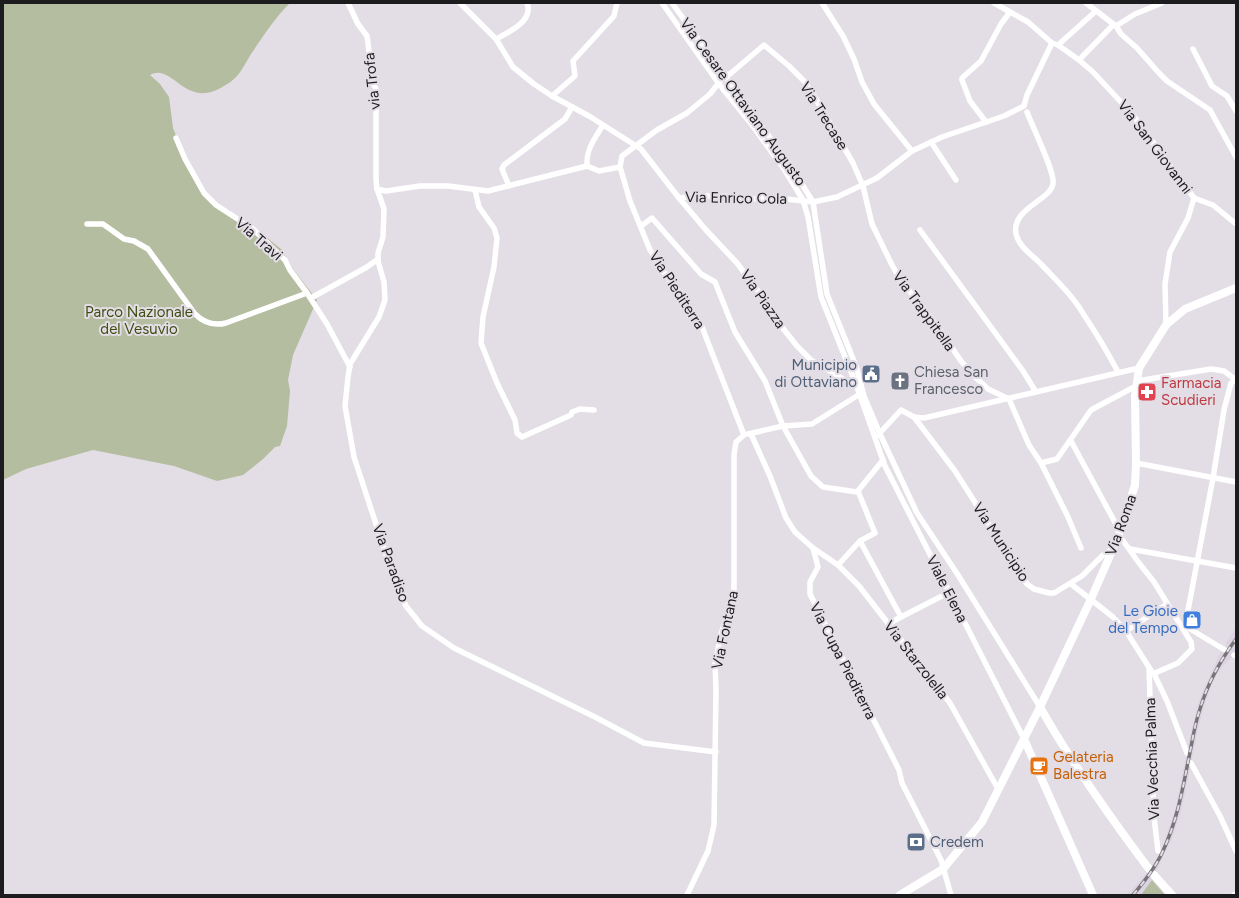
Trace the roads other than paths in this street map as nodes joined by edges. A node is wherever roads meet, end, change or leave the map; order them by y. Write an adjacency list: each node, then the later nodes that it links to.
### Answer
1 (348, 3): 37 (street, via Trofa)
2 (460, 3): 14 (street, Via Enrico Cola)
3 (527, 3): 14 (street)
4 (617, 3): 21 (street)
5 (662, 3): 20 (street, Via Cesare Ottaviano Augusto)
6 (672, 3): 19 (street, Via Cesare Ottaviano Augusto)
7 (822, 3): 30 (street)
8 (994, 3): 12 (street)
9 (1086, 3): 11 (street)
10 (1162, 3): 13 (street)
11 (1096, 11): 13 (street); 16 (street)
12 (1010, 12): 15 (street); 25 (street)
13 (1114, 25): 18 (street); 31 (street)
14 (496, 39): 21 (street, Via Enrico Cola)
15 (1052, 43): 16 (street, Via San Giovanni); 25 (street)
16 (1058, 45): 18 (street, Via San Giovanni)
17 (1193, 49): 23 (street)
18 (1079, 60): 40 (street, Via San Giovanni)
19 (725, 76): 20 (street); 36 (street, Via Trecase); 43 (street, Via Cesare Ottaviano Augusto)
20 (719, 84): 29 (street); 41 (street, Via Cesare Ottaviano Augusto)
21 (552, 96): 22 (street, Via Enrico Cola)
22 (572, 107): 26 (street, Via Enrico Cola); 35 (street)
23 (1236, 111)
24 (1027, 112): 54 (street)
25 (986, 122): 28 (street)
26 (603, 125): 29 (street, Via Enrico Cola); 32 (street)
27 (176, 138): 50 (street, Via Travi)
28 (931, 142): 30 (street); 34 (street)
29 (636, 144): 33 (street); 39 (street, Via Enrico Cola)
30 (912, 151): 36 (street)
31 (1236, 157)
32 (587, 166): 33 (street); 35 (street)
33 (620, 167): 46 (street, Via Piediterra)
34 (956, 180)
35 (509, 186): 38 (street)
36 (863, 186): 42 (street, Via Trecase); 43 (street)
37 (377, 189): 38 (street); 48 (street, Via Paradiso)
38 (475, 190): 61 (street)
39 (679, 198): 41 (street, Via Enrico Cola); 57 (street, Via Piazza)
40 (1194, 198): 45 (street); 51 (street, Via San Giovanni)
41 (802, 200): 43 (street, Via Enrico Cola); 57 (street, Via Cesare Ottaviano Augusto)
42 (867, 201): 60 (street, Via Trappitella)
43 (813, 202): 66 (street)
44 (87, 224): 50 (street)
45 (1236, 224)
46 (640, 226): 63 (street); 65 (street, Via Piediterra)
47 (920, 230): 58 (street)
48 (378, 259): 50 (street); 52 (street, Via Paradiso)
49 (1236, 288): 51 (main road, Via Roma)
50 (309, 296): 52 (street, Via Travi)
51 (1166, 325): 53 (main road, Via Roma)
52 (350, 367): 96 (street, Via Paradiso)
53 (1139, 368): 54 (street); 56 (main road, Via Roma)
54 (1118, 372): 58 (street)
55 (1236, 380): 56 (street); 71 (street)
56 (1137, 383): 67 (street); 70 (main road, Via Roma)
57 (857, 387): 59 (street, Via Cesare Ottaviano Augusto)
58 (1036, 392): 60 (street)
59 (860, 394): 63 (street); 66 (street, Via Cesare Ottaviano Augusto)
60 (1009, 399): 62 (street); 69 (street)
61 (594, 410)
62 (914, 417): 66 (street); 83 (street, Via Municipio)
63 (783, 426): 64 (street); 73 (street)
64 (751, 434): 65 (street); 76 (street)
65 (744, 435): 96 (street, Via Fontana)
66 (877, 436): 68 (street, Viale Elena); 94 (street, Viale Elena)
67 (1070, 441): 69 (street); 74 (street)
68 (883, 460): 73 (street); 95 (street, Viale Elena)
69 (1041, 463): 77 (street)
70 (1136, 463): 71 (street); 74 (main road, Via Roma)
71 (1213, 478): 72 (street); 80 (street)
72 (1236, 482)
73 (858, 491): 75 (street)
74 (1120, 534): 78 (main road, Via Roma); 79 (street)
75 (860, 541): 81 (street); 87 (street)
76 (813, 548): 81 (street, Via Starzolella); 103 (street, Via Cupa Piediterra)
77 (1081, 548)
78 (1112, 549): 83 (street, Via Municipio); 85 (main road, Via Roma)
79 (1130, 549): 80 (street); 86 (street)
80 (1197, 562): 82 (street); 89 (street)
81 (838, 565): 88 (street, Via Starzolella)
82 (1236, 568)
83 (1071, 584): 85 (street)
84 (942, 596): 87 (street)
85 (1091, 599): 90 (street); 94 (main road, Via Roma)
86 (1167, 604): 89 (street); 90 (street)
87 (901, 617): 88 (street)
88 (888, 624): 99 (street, Via Starzolella)
89 (1183, 626): 91 (street); 93 (street)
90 (1126, 631): 92 (street)
91 (1225, 650)
92 (1149, 667): 93 (street); 101 (street, Via Vecchia Palma)
93 (1155, 673): 97 (street)
94 (1040, 707): 95 (main road, Via Roma); 108 (main road)
95 (1024, 739): 99 (main road, Via Roma); 107 (main road)
96 (716, 752): 104 (street, Via Fontana)
97 (1187, 753)
98 (1191, 763): 100 (street)
99 (998, 789): 103 (main road, Via Roma)
100 (1235, 844): 102 (street)
101 (1158, 851)
102 (1236, 851)
103 (943, 869): 105 (main road, Via Roma); 106 (street, Via Cupa Piediterra)
104 (687, 895)
105 (900, 895)
106 (951, 895)
107 (1093, 895)
108 (1172, 895)

